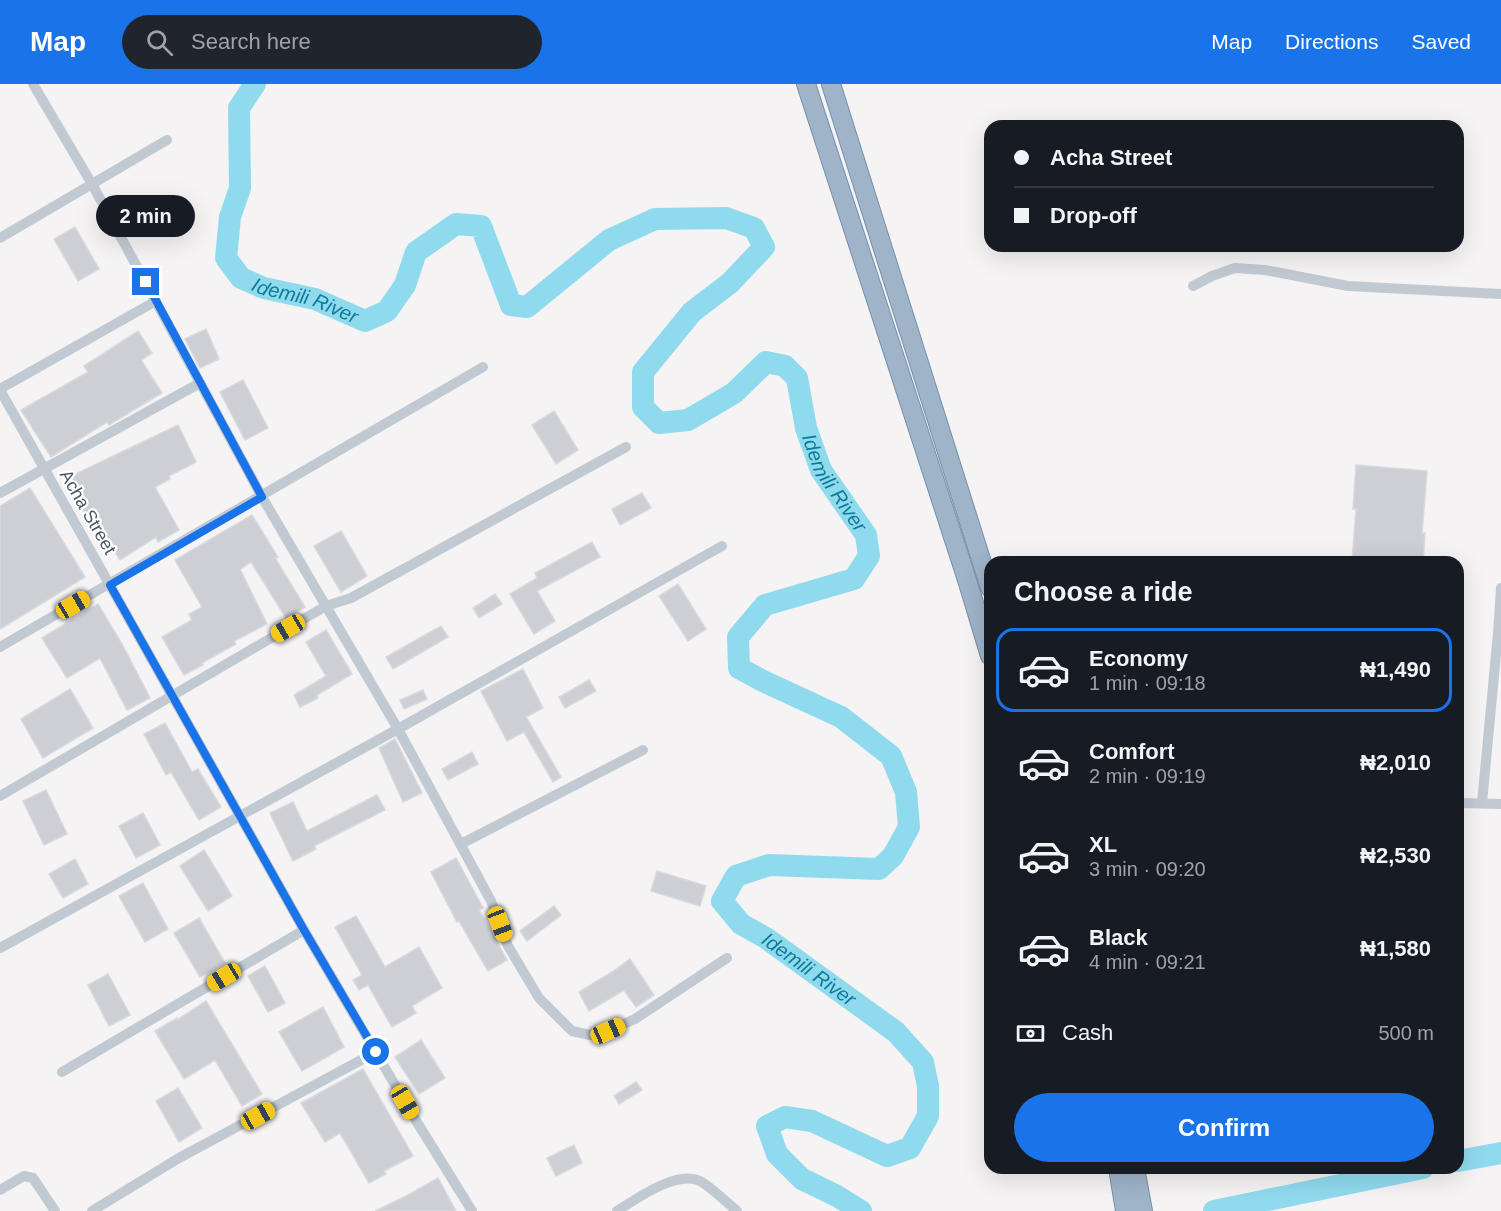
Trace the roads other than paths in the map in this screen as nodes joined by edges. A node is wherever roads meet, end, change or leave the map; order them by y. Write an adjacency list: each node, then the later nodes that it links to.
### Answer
1 (33, 84): 5 (street)
2 (806, 84): 22 (highway)
3 (831, 84): 18 (highway)
4 (167, 140): 5 (street)
5 (92, 184): 6 (street); 9 (street)
6 (0, 238)
7 (1193, 286): 8 (street)
8 (1501, 294)
9 (156, 301): 11 (street); 12 (street)
10 (483, 366): 16 (street)
11 (200, 383): 14 (street); 16 (street)
12 (0, 390): 14 (street, Acha Street)
13 (626, 447): 21 (street)
14 (44, 469): 15 (street); 19 (street, Acha Street)
15 (0, 493)
16 (262, 497): 19 (street); 21 (street)
17 (722, 546): 25 (street)
18 (984, 569)
19 (110, 585): 23 (street); 24 (street, Acha Street)
20 (1501, 588): 29 (street)
21 (326, 606): 24 (street); 25 (street)
22 (984, 636)
23 (0, 647)
24 (173, 695): 27 (street); 31 (street, Acha Street)
25 (398, 729): 31 (street); 32 (street)
26 (643, 750): 32 (street)
27 (0, 796)
28 (1464, 803): 29 (street)
29 (1482, 803): 30 (street)
30 (1501, 804)
31 (239, 815): 33 (street, Acha Street); 34 (street)
32 (461, 844): 35 (street)
33 (304, 930): 36 (street, Acha Street); 37 (street)
34 (0, 948)
35 (727, 958)
36 (376, 1052): 42 (street); 43 (street, Acha Street)
37 (62, 1072)
38 (1119, 1174): 46 (highway)
39 (1136, 1174): 47 (highway)
40 (0, 1190): 41 (street)
41 (55, 1211)
42 (92, 1211)
43 (472, 1211)
44 (617, 1211): 45 (street)
45 (737, 1211)
46 (1125, 1211)
47 (1143, 1211)

